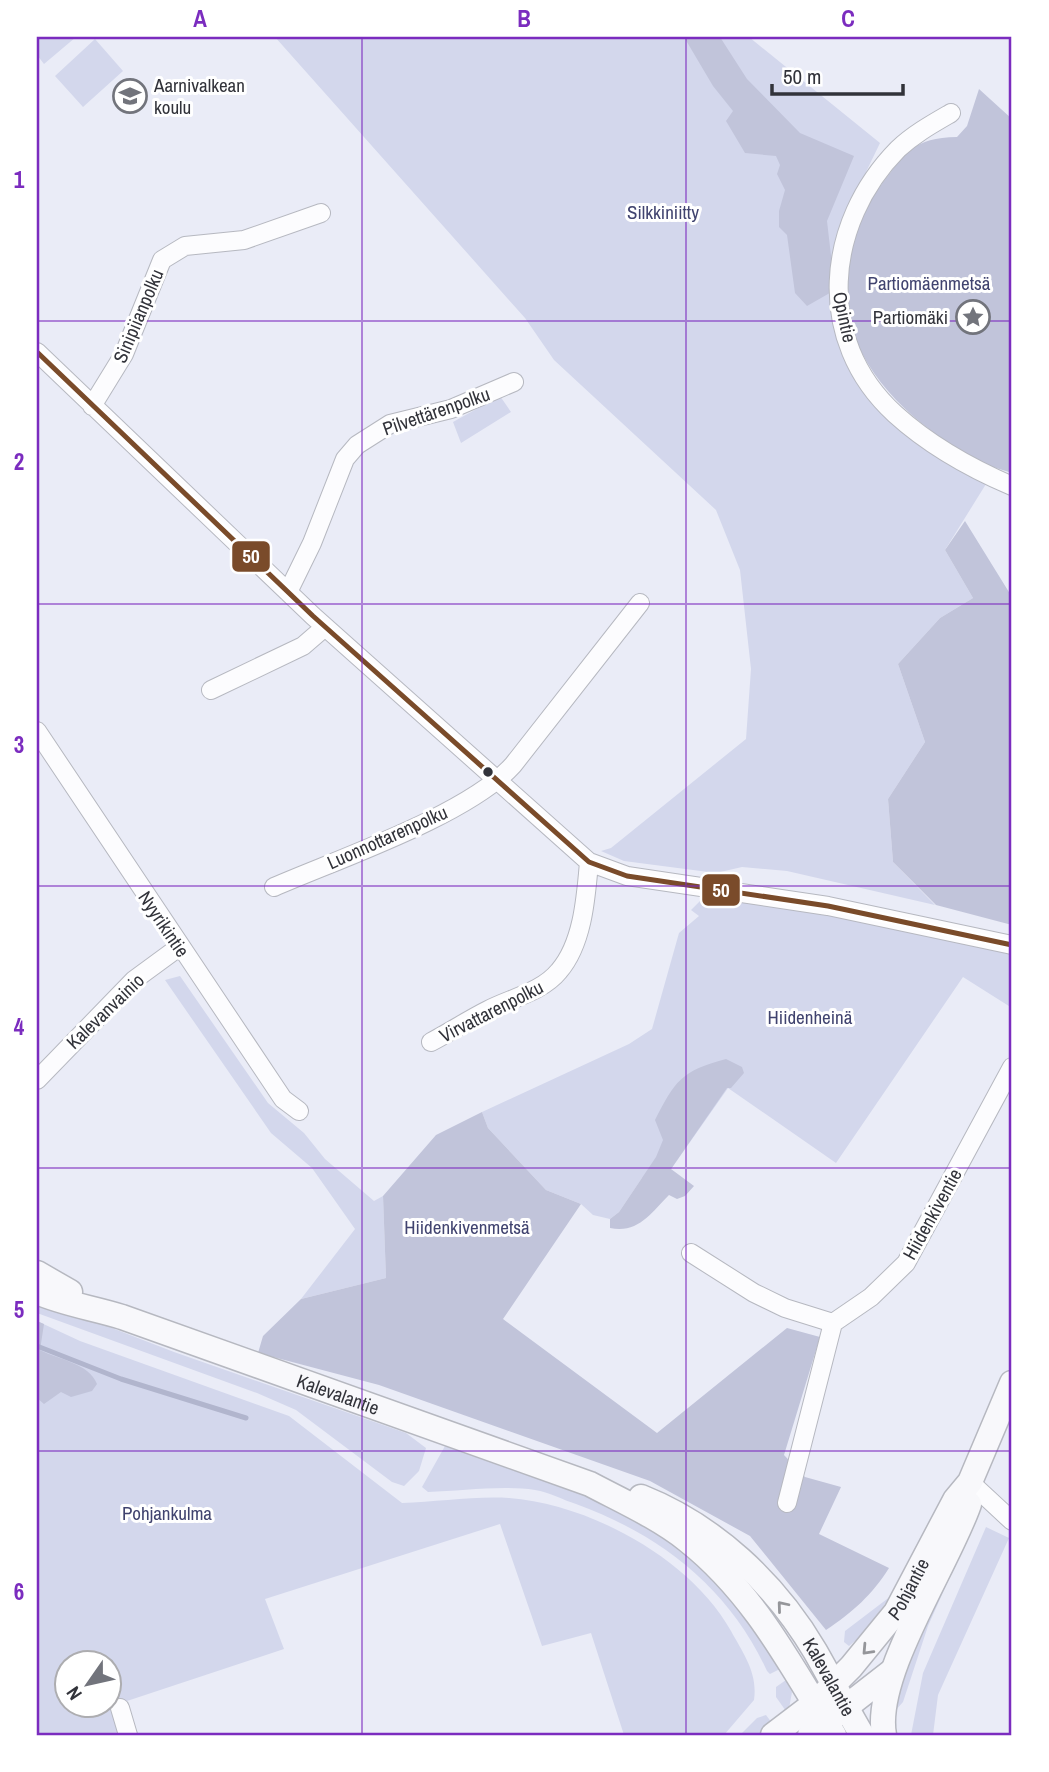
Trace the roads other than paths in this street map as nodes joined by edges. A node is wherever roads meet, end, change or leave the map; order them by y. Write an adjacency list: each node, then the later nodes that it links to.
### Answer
1 (951, 113): 6 (street, Opintie)
2 (321, 213): 5 (street, Sinipiianpolku)
3 (37, 352): 5 (street)
4 (514, 382): 7 (street, Pilvettärenpolku)
5 (92, 407): 7 (street)
6 (1012, 486)
7 (288, 592): 9 (street)
8 (640, 603): 12 (street, Luonnottarenpolku)
9 (326, 627): 10 (street); 12 (street)
10 (211, 690)
11 (37, 731): 16 (street, Nyyrikintie)
12 (496, 779): 13 (street); 14 (street, Luonnottarenpolku)
13 (589, 862): 15 (street); 17 (street, Virvattarenpolku)
14 (274, 887)
15 (1012, 945)
16 (179, 947): 19 (street, Kalevanvainio); 20 (street, Nyyrikintie)
17 (430, 1042)
18 (1012, 1067): 25 (street, Hiidenkiventie)
19 (37, 1080)
20 (299, 1111)
21 (691, 1253): 25 (street)
22 (37, 1273): 24 (main road, Kalevalantie)
23 (37, 1292): 24 (main road, Kalevalantie)
24 (87, 1306): 28 (main road, Kalevalantie)
25 (833, 1323): 29 (street)
26 (1012, 1383): 27 (main road, Pohjantie)
27 (970, 1482): 30 (street); 31 (main road, Pohjantie); 32 (main road, Pohjantie, one-way to 32)
28 (590, 1484): 32 (main road, Kalevalantie, one-way to 28); 35 (main road, Kalevalantie)
29 (787, 1503)
30 (1012, 1521)
31 (891, 1672): 33 (main road, Pohjantie); 39 (main road, Pohjantie)
32 (833, 1684): 33 (main road, Kalevalantie); 35 (main road, Pohjantie)
33 (846, 1709): 35 (main road, Pohjantie); 38 (main road, Kalevalantie)
34 (122, 1715): 36 (street)
35 (821, 1724): 37 (main road)
36 (128, 1735)
37 (773, 1735)
38 (862, 1735)
39 (884, 1735)

